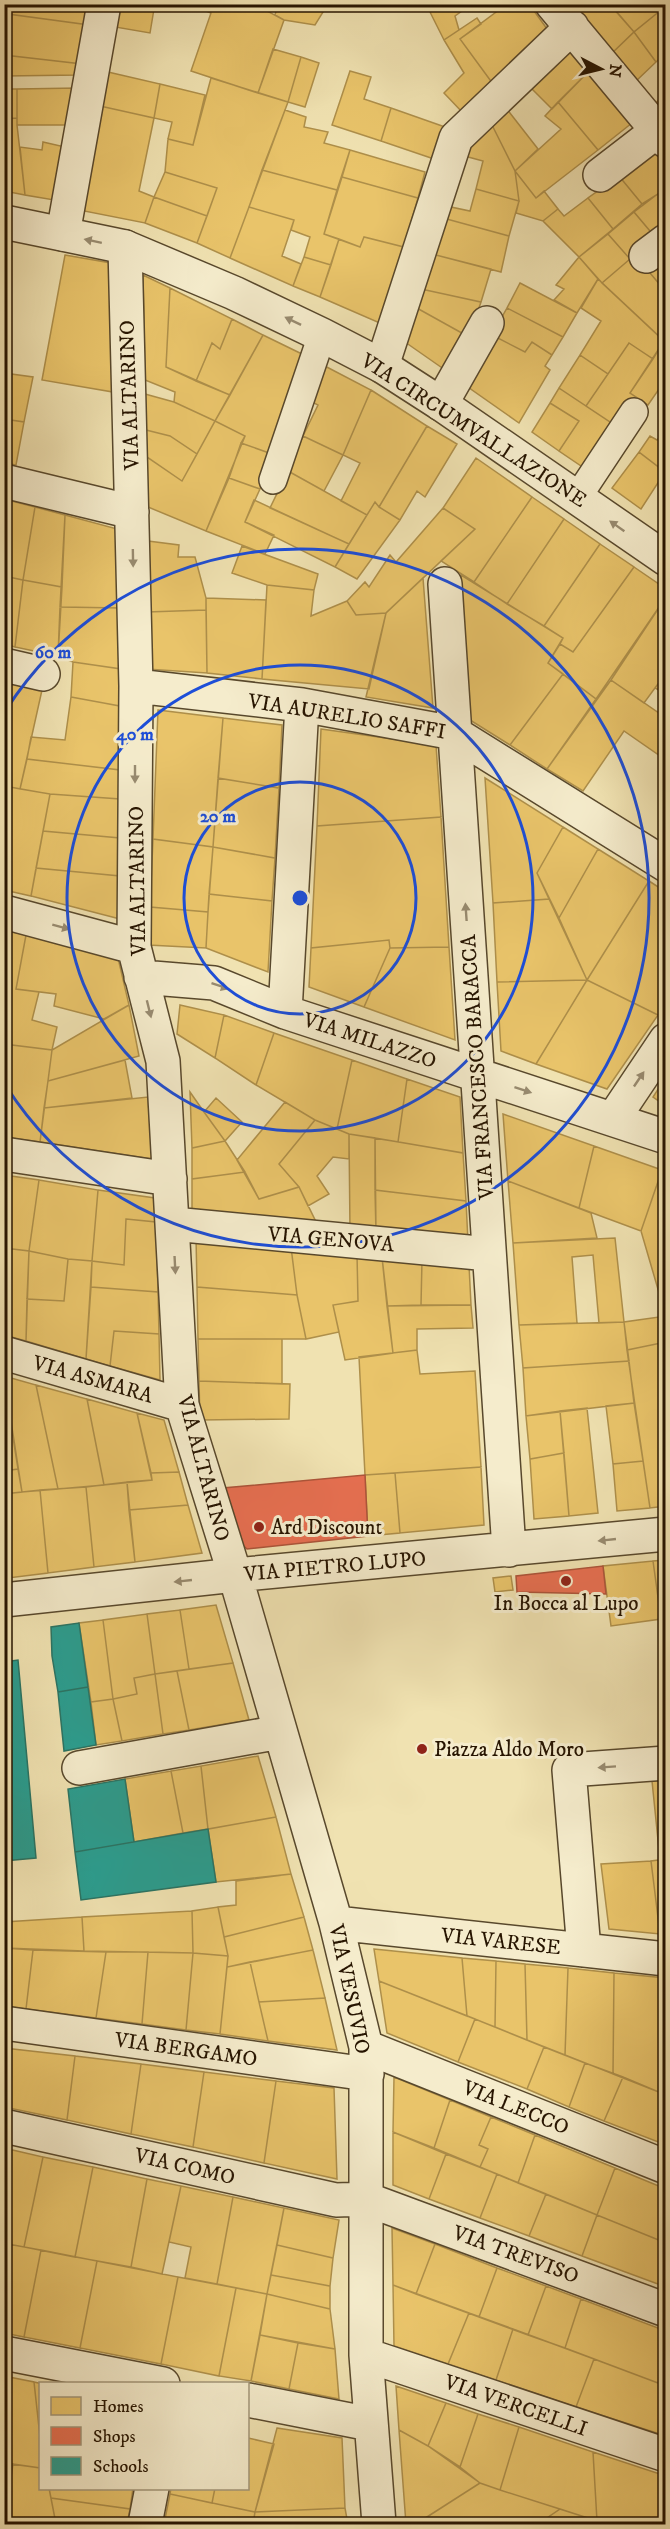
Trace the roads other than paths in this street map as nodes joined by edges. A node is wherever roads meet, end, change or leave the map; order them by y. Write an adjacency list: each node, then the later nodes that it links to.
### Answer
1 (104, 4): 6 (street)
2 (562, 16): 3 (street); 10 (street)
3 (661, 136): 4 (street)
4 (600, 175)
5 (4, 222): 6 (street, VIA CIRCUMVALLAZIONE)
6 (63, 234): 7 (street, VIA CIRCUMVALLAZIONE, one-way to 6)
7 (125, 247): 9 (street, VIA CIRCUMVALLAZIONE, one-way to 7); 16 (street, VIA ALTARINO)
8 (487, 323): 11 (street)
9 (322, 335): 10 (street, VIA CIRCUMVALLAZIONE); 13 (street)
10 (382, 366): 11 (street, VIA CIRCUMVALLAZIONE)
11 (441, 404): 15 (street, VIA CIRCUMVALLAZIONE)
12 (634, 412): 15 (street)
13 (273, 480)
14 (4, 481): 16 (street)
15 (577, 498): 17 (street, VIA CIRCUMVALLAZIONE, one-way to 15)
16 (132, 512): 21 (street, VIA ALTARINO, one-way to 21)
17 (666, 559)
18 (445, 584): 23 (street, VIA FRANCESCO BARACCA)
19 (4, 665): 20 (street)
20 (43, 674)
21 (136, 686): 22 (street, VIA AURELIO SAFFI); 26 (street, VIA ALTARINO, one-way to 26)
22 (302, 705): 23 (street, VIA AURELIO SAFFI); 27 (street)
23 (454, 733): 24 (street, VIA AURELIO SAFFI); 29 (street, VIA FRANCESCO BARACCA, one-way to 23)
24 (666, 866)
25 (4, 912): 26 (street, VIA MILAZZO, one-way to 26)
26 (138, 962): 27 (street, VIA MILAZZO, one-way to 27); 33 (street, VIA ALTARINO, one-way to 33)
27 (285, 1012): 29 (street, VIA MILAZZO)
28 (666, 1040): 30 (street, one-way to 28)
29 (477, 1075): 30 (street, VIA MILAZZO, one-way to 30); 35 (street, VIA FRANCESCO BARACCA)
30 (613, 1119): 31 (street, VIA MILAZZO)
31 (666, 1137)
32 (4, 1154): 33 (street)
33 (171, 1179): 34 (street, VIA ALTARINO)
34 (173, 1224): 35 (street, VIA GENOVA); 37 (street, VIA ALTARINO, one-way to 37)
35 (489, 1254): 39 (street, VIA FRANCESCO BARACCA)
36 (4, 1353): 37 (street, VIA ASMARA)
37 (182, 1405): 40 (street, VIA ALTARINO)
38 (666, 1534): 39 (street, VIA PIETRO LUPO, one-way to 39)
39 (509, 1550): 40 (street, VIA PIETRO LUPO)
40 (235, 1575): 41 (street, VIA PIETRO LUPO, one-way to 41); 42 (street, VIA VESUVIO)
41 (4, 1600)
42 (280, 1732): 44 (street); 45 (street, VIA VESUVIO)
43 (666, 1763): 46 (street, one-way to 46)
44 (79, 1768)
45 (336, 1923): 46 (street, VIA VARESE); 49 (street, VIA VESUVIO)
46 (584, 1950): 47 (street, VIA VARESE)
47 (666, 1959)
48 (4, 2023): 49 (street, VIA BERGAMO)
49 (366, 2060): 51 (street, VIA LECCO); 52 (street, VIA VESUVIO)
50 (4, 2126): 52 (street, VIA COMO)
51 (666, 2167)
52 (366, 2199): 53 (street, VIA TREVISO); 55 (street, VIA VESUVIO)
53 (666, 2310)
54 (4, 2353): 56 (street)
55 (366, 2355): 58 (street, VIA VESUVIO); 59 (street, VIA VERCELLI)
56 (153, 2382)
57 (249, 2400): 58 (street)
58 (370, 2424): 62 (street, VIA VESUVIO)
59 (666, 2455)
60 (153, 2490): 61 (street)
61 (145, 2524)
62 (379, 2524)

